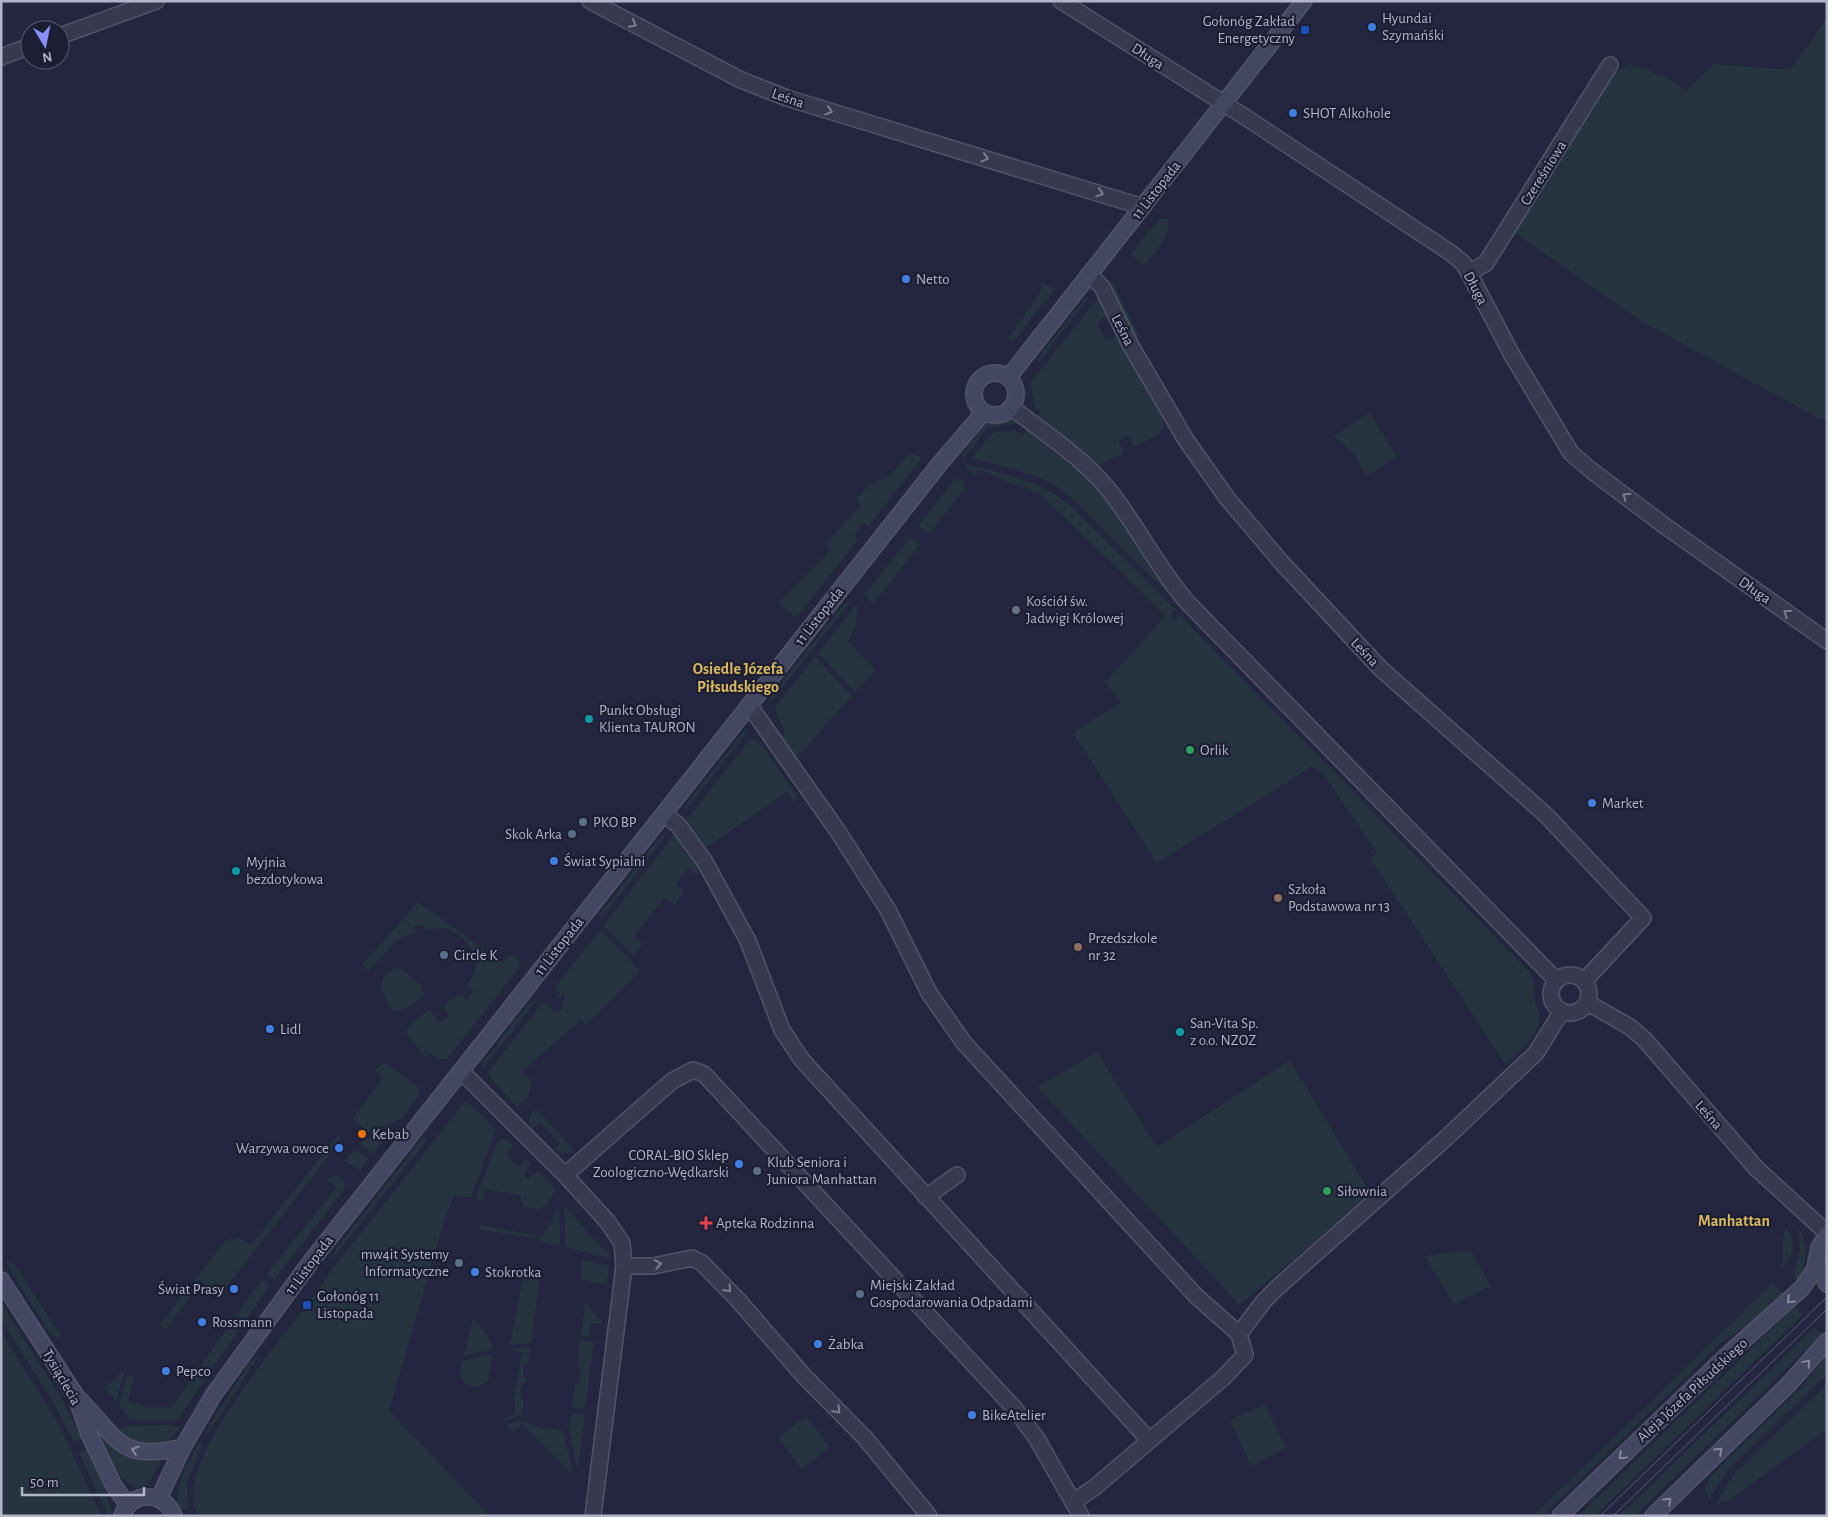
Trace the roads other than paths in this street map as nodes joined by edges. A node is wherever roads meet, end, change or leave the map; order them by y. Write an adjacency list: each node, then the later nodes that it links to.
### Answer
1 (156, 1): 5 (street)
2 (590, 1): 10 (street, Leśna, one-way to 10)
3 (1060, 1): 9 (street, Długa)
4 (1304, 1): 9 (street, 11 Listopada)
5 (70, 32)
6 (20, 50): 7 (street)
7 (1, 57)
8 (1610, 65): 11 (street, Czereśniowa)
9 (1224, 104): 10 (street, 11 Listopada); 11 (street, Długa)
10 (1142, 206): 12 (street, 11 Listopada)
11 (1469, 273): 16 (street, Długa, one-way to 11)
12 (1089, 274): 13 (street, 11 Listopada); 20 (street, Leśna)
13 (1008, 378): 14 (street); 15 (street)
14 (1011, 407): 15 (street); 19 (street)
15 (984, 412): 17 (street, 11 Listopada)
16 (1827, 641)
17 (749, 705): 18 (street, 11 Listopada); 32 (street)
18 (664, 814): 23 (street, 11 Listopada); 26 (street)
19 (1556, 980): 20 (street); 22 (street)
20 (1584, 980): 21 (street)
21 (1588, 1003): 22 (street); 27 (street, Leśna)
22 (1562, 1011): 32 (street)
23 (461, 1071): 24 (street); 36 (street, 11 Listopada)
24 (565, 1175): 29 (street); 38 (street)
25 (957, 1176): 26 (street)
26 (926, 1197): 35 (street)
27 (1827, 1234): 28 (street, Aleja Józefa Piłsudskiego)
28 (1816, 1260): 31 (street); 44 (street, Aleja Józefa Piłsudskiego, one-way to 44)
29 (624, 1266): 41 (street); 42 (street, one-way to 42)
30 (1, 1280): 34 (street, Tysiąclecia)
31 (1827, 1284)
32 (1239, 1334): 35 (street)
33 (1827, 1341): 45 (street, one-way to 33)
34 (76, 1396): 36 (street, one-way to 34); 39 (street, Tysiąclecia)
35 (1149, 1440): 38 (street)
36 (183, 1447): 37 (street, 11 Listopada)
37 (160, 1498): 39 (street); 40 (street)
38 (1073, 1502): 43 (street)
39 (124, 1510)
40 (174, 1516)
41 (593, 1516)
42 (929, 1516)
43 (1081, 1516)
44 (1560, 1516)
45 (1653, 1516)

